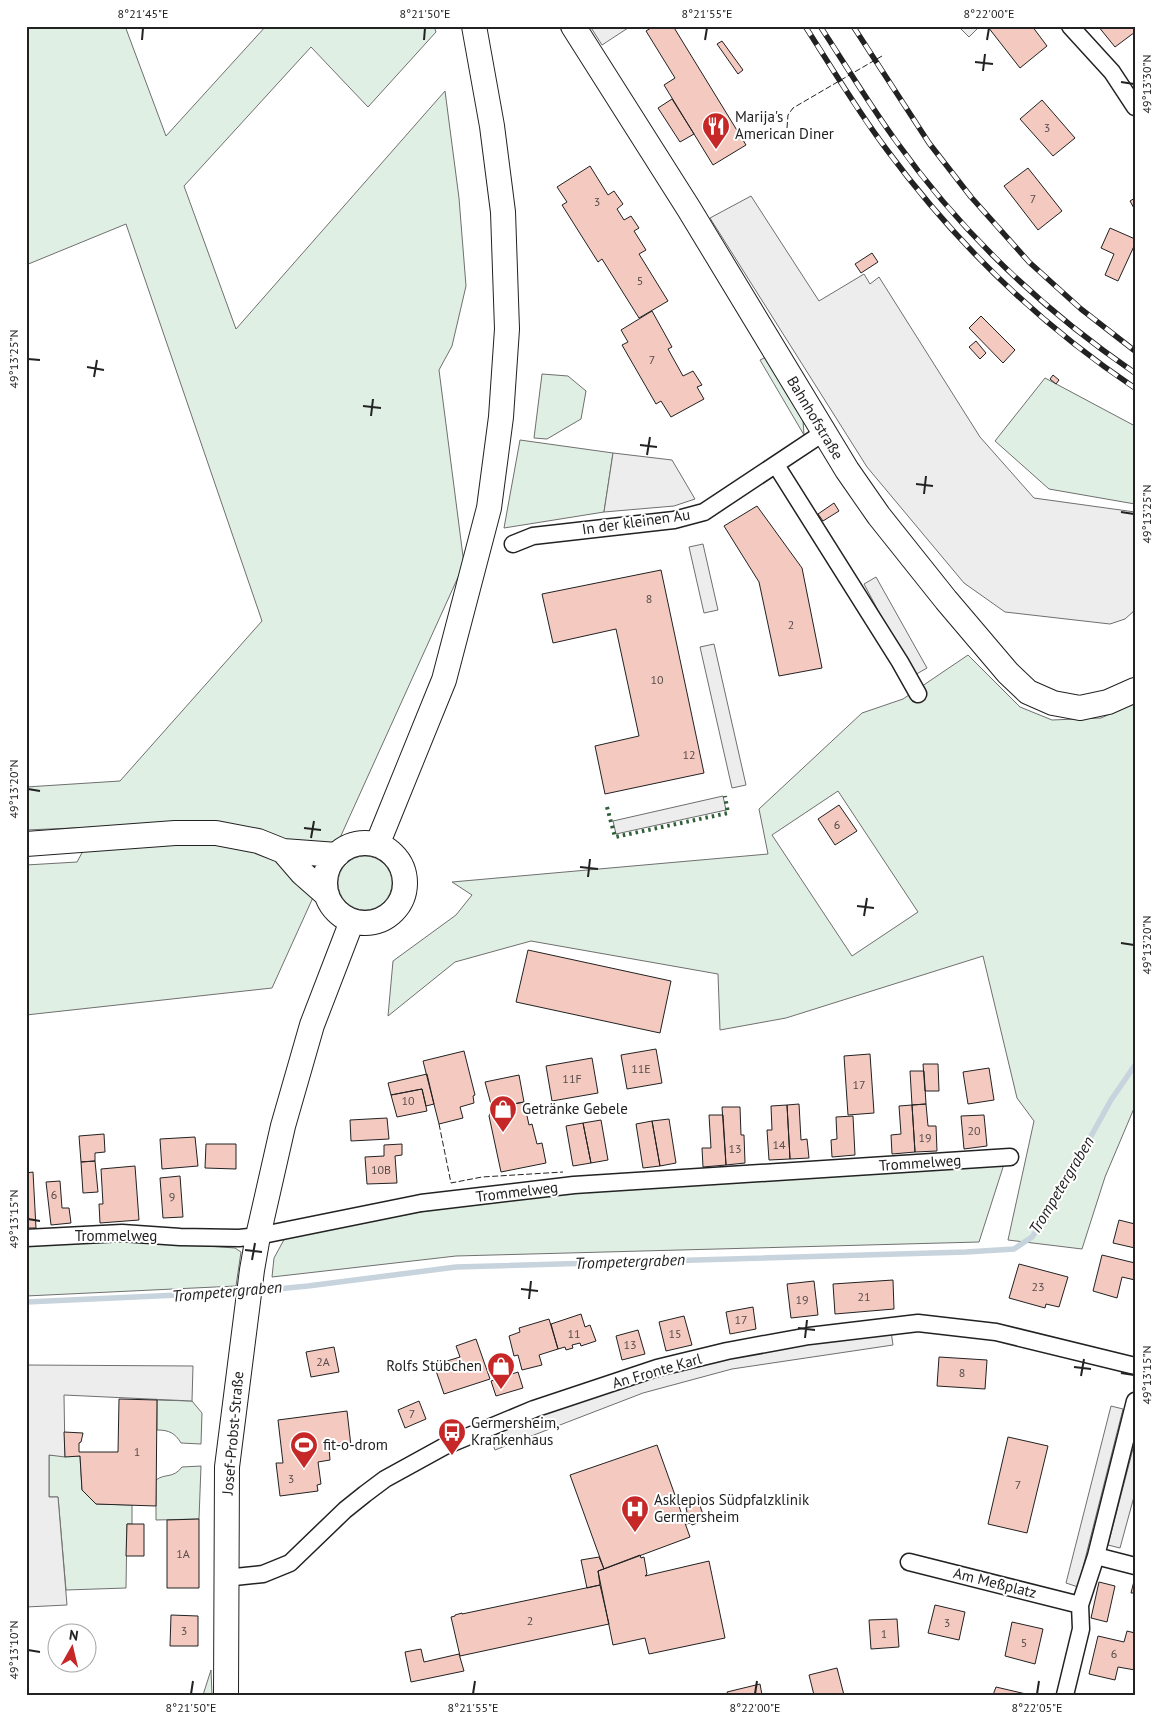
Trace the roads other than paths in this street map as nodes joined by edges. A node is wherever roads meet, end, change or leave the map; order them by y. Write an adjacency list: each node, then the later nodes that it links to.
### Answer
1 (474, 26): 11 (main road)
2 (573, 26): 5 (main road, Bahnhofstraße)
3 (1070, 26): 4 (street)
4 (1135, 108)
5 (823, 433): 6 (street, In der kleinen Au); 8 (main road, Bahnhofstraße)
6 (776, 464): 7 (street, In der kleinen Au); 9 (street)
7 (513, 544)
8 (1135, 690)
9 (918, 694)
10 (26, 844): 12 (main road)
11 (377, 844): 13 (main road); 15 (main road)
12 (283, 852): 13 (main road); 14 (main road)
13 (337, 855): 14 (main road)
14 (327, 895): 15 (main road)
15 (352, 921): 17 (main road, Josef-Probst-Straße)
16 (1010, 1157): 17 (street, Trommelweg)
17 (258, 1236): 18 (street, Trommelweg); 24 (main road, Josef-Probst-Straße)
18 (26, 1238)
19 (1135, 1366): 24 (street, An Fronte Karl)
20 (1135, 1401): 21 (street)
21 (1096, 1556): 23 (street); 25 (street)
22 (909, 1562): 25 (street, Am Meßplatz)
23 (1135, 1566)
24 (225, 1578): 26 (main road, Josef-Probst-Straße)
25 (1080, 1605): 27 (street)
26 (226, 1695)
27 (1064, 1695)

